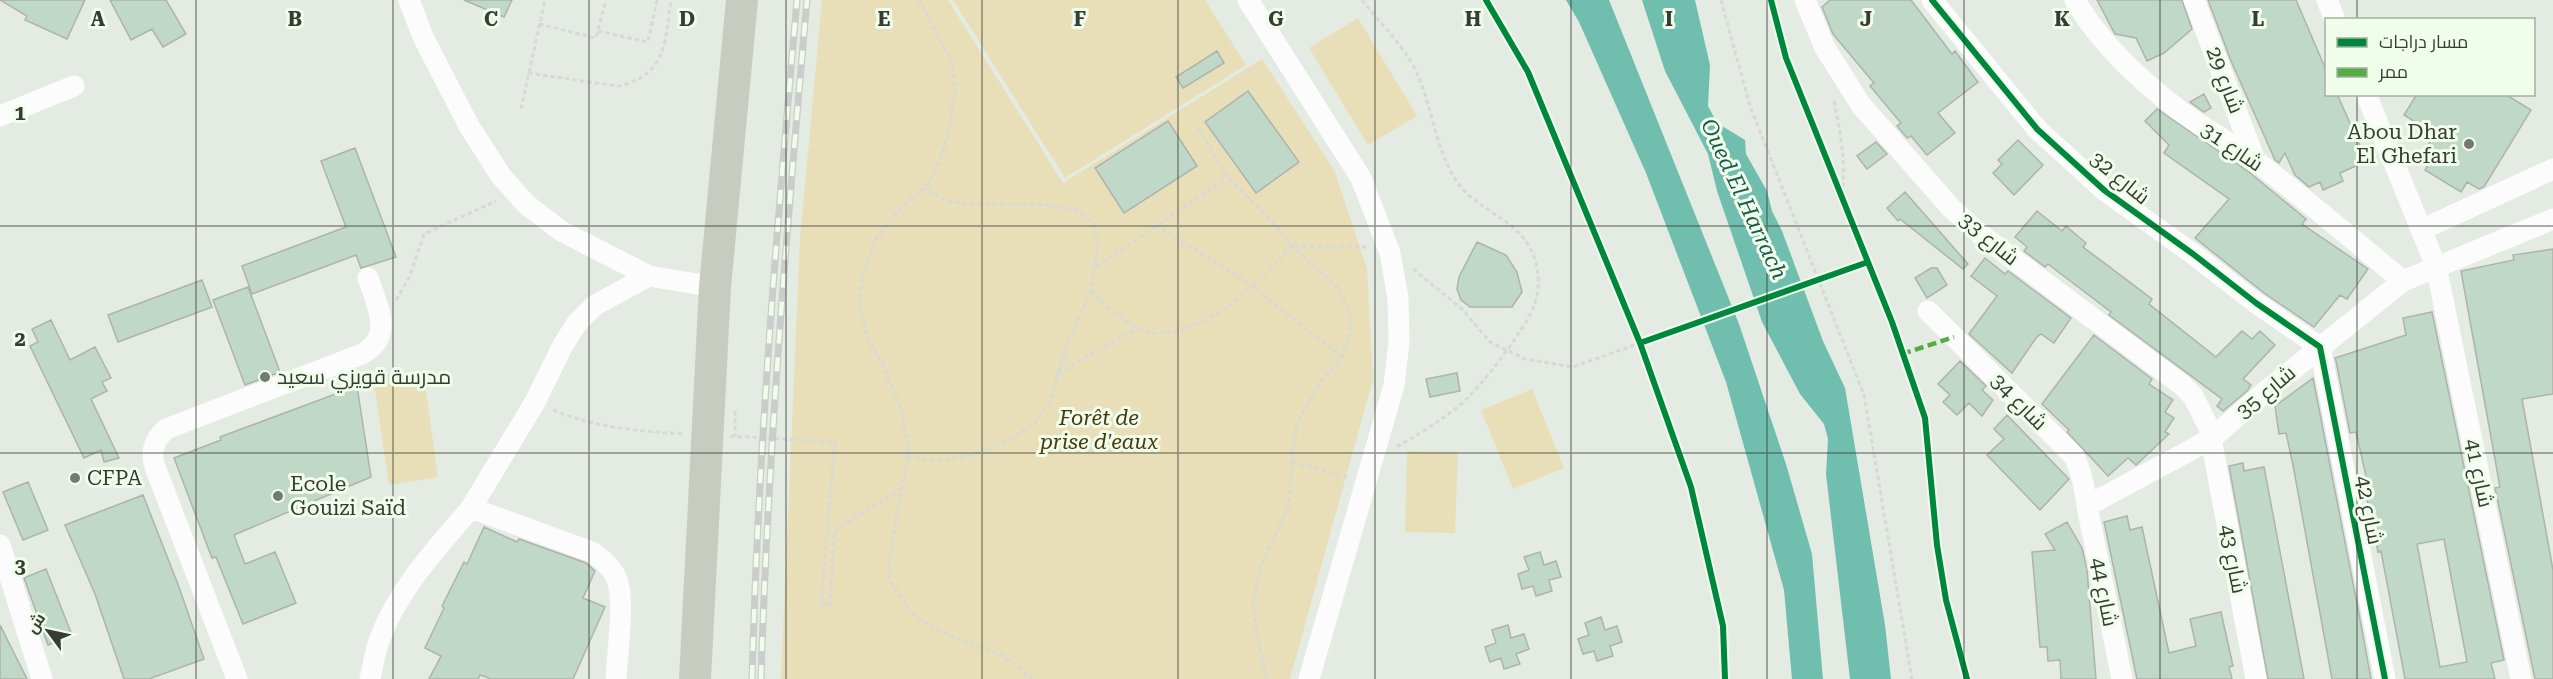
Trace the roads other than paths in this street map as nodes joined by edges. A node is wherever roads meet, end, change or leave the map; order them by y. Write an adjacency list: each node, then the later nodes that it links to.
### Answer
1 (409, 0): 18 (street)
2 (742, 0): 21 (main road)
3 (1248, 0): 33 (street)
4 (1805, 0): 24 (street, شارع 33)
5 (1932, 0): 23 (street, شارع 32)
6 (2075, 0): 13 (street, شارع 31)
7 (2194, 0): 13 (street, شارع 29)
8 (2327, 0): 9 (street)
9 (2334, 18)
10 (74, 86): 12 (street)
11 (2367, 96): 16 (street, شارع 41)
12 (0, 116)
13 (2255, 160): 20 (street, شارع 31)
14 (2553, 169): 16 (street)
15 (2553, 219): 17 (street, شارع 35)
16 (2421, 230): 17 (street, شارع 41)
17 (2436, 266): 20 (street, شارع 35); 37 (street, شارع 41)
18 (649, 276): 21 (street); 26 (street)
19 (368, 278): 29 (street)
20 (2403, 280): 23 (street, شارع 35)
21 (715, 287): 32 (main road)
22 (1928, 311): 25 (street, شارع 34)
23 (2320, 347): 24 (street, شارع 35); 36 (street, شارع 42)
24 (2211, 439): 25 (street, شارع 35); 35 (street, شارع 43)
25 (2087, 506): 34 (street, شارع 44)
26 (471, 508): 30 (street); 31 (street)
27 (0, 545): 28 (street)
28 (42, 679)
29 (237, 679)
30 (370, 679)
31 (616, 679)
32 (695, 679)
33 (1310, 679)
34 (2122, 679)
35 (2256, 679)
36 (2385, 679)
37 (2521, 679)

